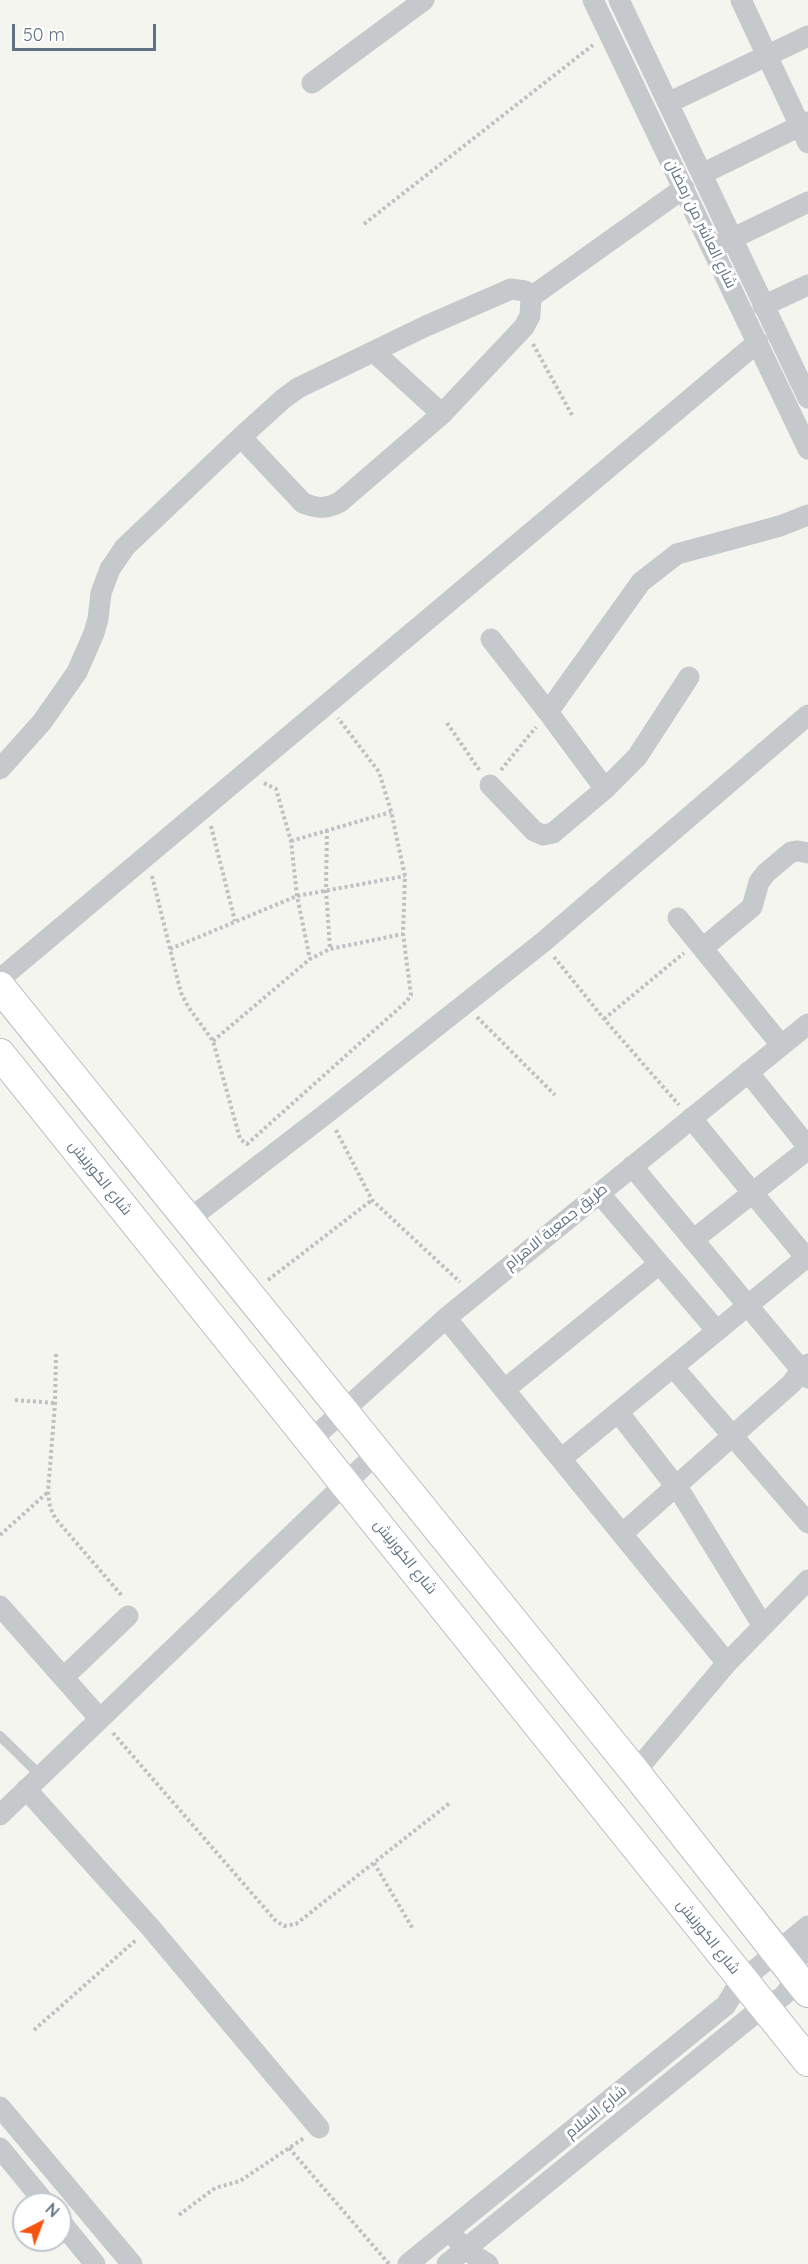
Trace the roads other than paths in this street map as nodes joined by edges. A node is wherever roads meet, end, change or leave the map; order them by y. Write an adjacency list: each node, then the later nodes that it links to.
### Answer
1 (424, 0): 7 (street)
2 (741, 0): 6 (street)
3 (626, 2): 4 (street); 8 (street, شارع العاشر من رمضان)
4 (600, 16): 11 (street, شارع العاشر من رمضان)
5 (808, 36): 6 (street)
6 (767, 56): 8 (street); 9 (street)
7 (312, 82)
8 (668, 104): 10 (street, شارع العاشر من رمضان)
9 (805, 130): 10 (street)
10 (702, 174): 13 (street, شارع العاشر من رمضان)
11 (684, 188): 14 (street, شارع العاشر من رمضان); 16 (street)
12 (808, 202): 13 (street)
13 (732, 239): 14 (street); 17 (street, شارع العاشر من رمضان)
14 (712, 248): 18 (street, شارع العاشر من رمضان)
15 (808, 285): 17 (street)
16 (531, 297): 19 (street); 22 (street)
17 (764, 306): 20 (street, شارع العاشر من رمضان)
18 (758, 342): 24 (street, شارع العاشر من رمضان); 36 (street)
19 (374, 352): 22 (street); 23 (street)
20 (801, 366): 21 (street, شارع العاشر من رمضان)
21 (808, 398)
22 (442, 414): 23 (street)
23 (241, 437): 30 (street)
24 (808, 449)
25 (808, 515): 28 (street)
26 (490, 639): 28 (street)
27 (689, 677): 32 (street)
28 (548, 712): 32 (street)
29 (808, 715): 47 (street)
30 (0, 769)
31 (490, 785): 32 (street)
32 (605, 789)
33 (808, 853): 35 (street)
34 (678, 918): 35 (street)
35 (700, 945): 39 (street)
36 (0, 979)
37 (0, 987): 47 (main road)
38 (808, 1024): 39 (street, طريق جمعية الاهرام)
39 (781, 1045): 41 (street, طريق جمعية الاهرام)
40 (0, 1054): 60 (main road, شارع الكورنيش)
41 (748, 1072): 42 (street, طريق جمعية الاهرام); 43 (street)
42 (691, 1118): 44 (street, طريق جمعية الاهرام); 45 (street)
43 (808, 1148): 45 (street)
44 (632, 1166): 46 (street, طريق جمعية الاهرام); 48 (street)
45 (752, 1192): 48 (street); 49 (street)
46 (599, 1193): 50 (street); 52 (street, طريق جمعية الاهرام)
47 (188, 1220): 57 (main road)
48 (693, 1240): 51 (street)
49 (807, 1258): 51 (street)
50 (659, 1264): 53 (street); 56 (street)
51 (748, 1305): 53 (street); 55 (street)
52 (446, 1318): 56 (street); 57 (street, طريق جمعية الاهرام)
53 (717, 1331): 54 (street)
54 (673, 1367): 58 (street); 59 (street)
55 (806, 1370): 59 (street)
56 (504, 1390): 62 (street)
57 (342, 1412): 60 (street, طريق جمعية الاهرام); 61 (main road)
58 (618, 1412): 62 (street); 64 (street)
59 (733, 1436): 64 (street); 65 (street)
60 (311, 1440): 63 (main road, شارع الكورنيش)
61 (376, 1454): 63 (street); 75 (main road)
62 (561, 1459): 66 (street)
63 (346, 1483): 73 (street); 81 (main road, شارع الكورنيش)
64 (676, 1486): 66 (street); 70 (street)
65 (808, 1523)
66 (622, 1534): 71 (street)
67 (808, 1580): 70 (street)
68 (0, 1606): 72 (street)
69 (128, 1616): 72 (street)
70 (763, 1626): 71 (street)
71 (727, 1663): 75 (street)
72 (64, 1677): 73 (street)
73 (100, 1719): 76 (street)
74 (0, 1737): 76 (lane)
75 (634, 1772): 80 (main road)
76 (33, 1782): 77 (street); 85 (street)
77 (0, 1815)
78 (808, 1926): 80 (street)
79 (808, 1947): 80 (street)
80 (792, 1972): 81 (street, شارع السلام); 82 (street, شارع السلام)
81 (743, 1980): 82 (main road, شارع الكورنيش); 89 (street, شارع السلام)
82 (764, 2006): 83 (main road, شارع الكورنيش); 91 (street, شارع السلام)
83 (808, 2061)
84 (0, 2107): 87 (street)
85 (319, 2128)
86 (0, 2148): 88 (street)
87 (70, 2191): 93 (street)
88 (36, 2192)
89 (450, 2232): 91 (street); 94 (street, شارع السلام)
90 (72, 2236): 92 (street)
91 (466, 2250): 95 (street, شارع السلام); 96 (street)
92 (95, 2264)
93 (132, 2264)
94 (408, 2264)
95 (447, 2264)
96 (488, 2264)

